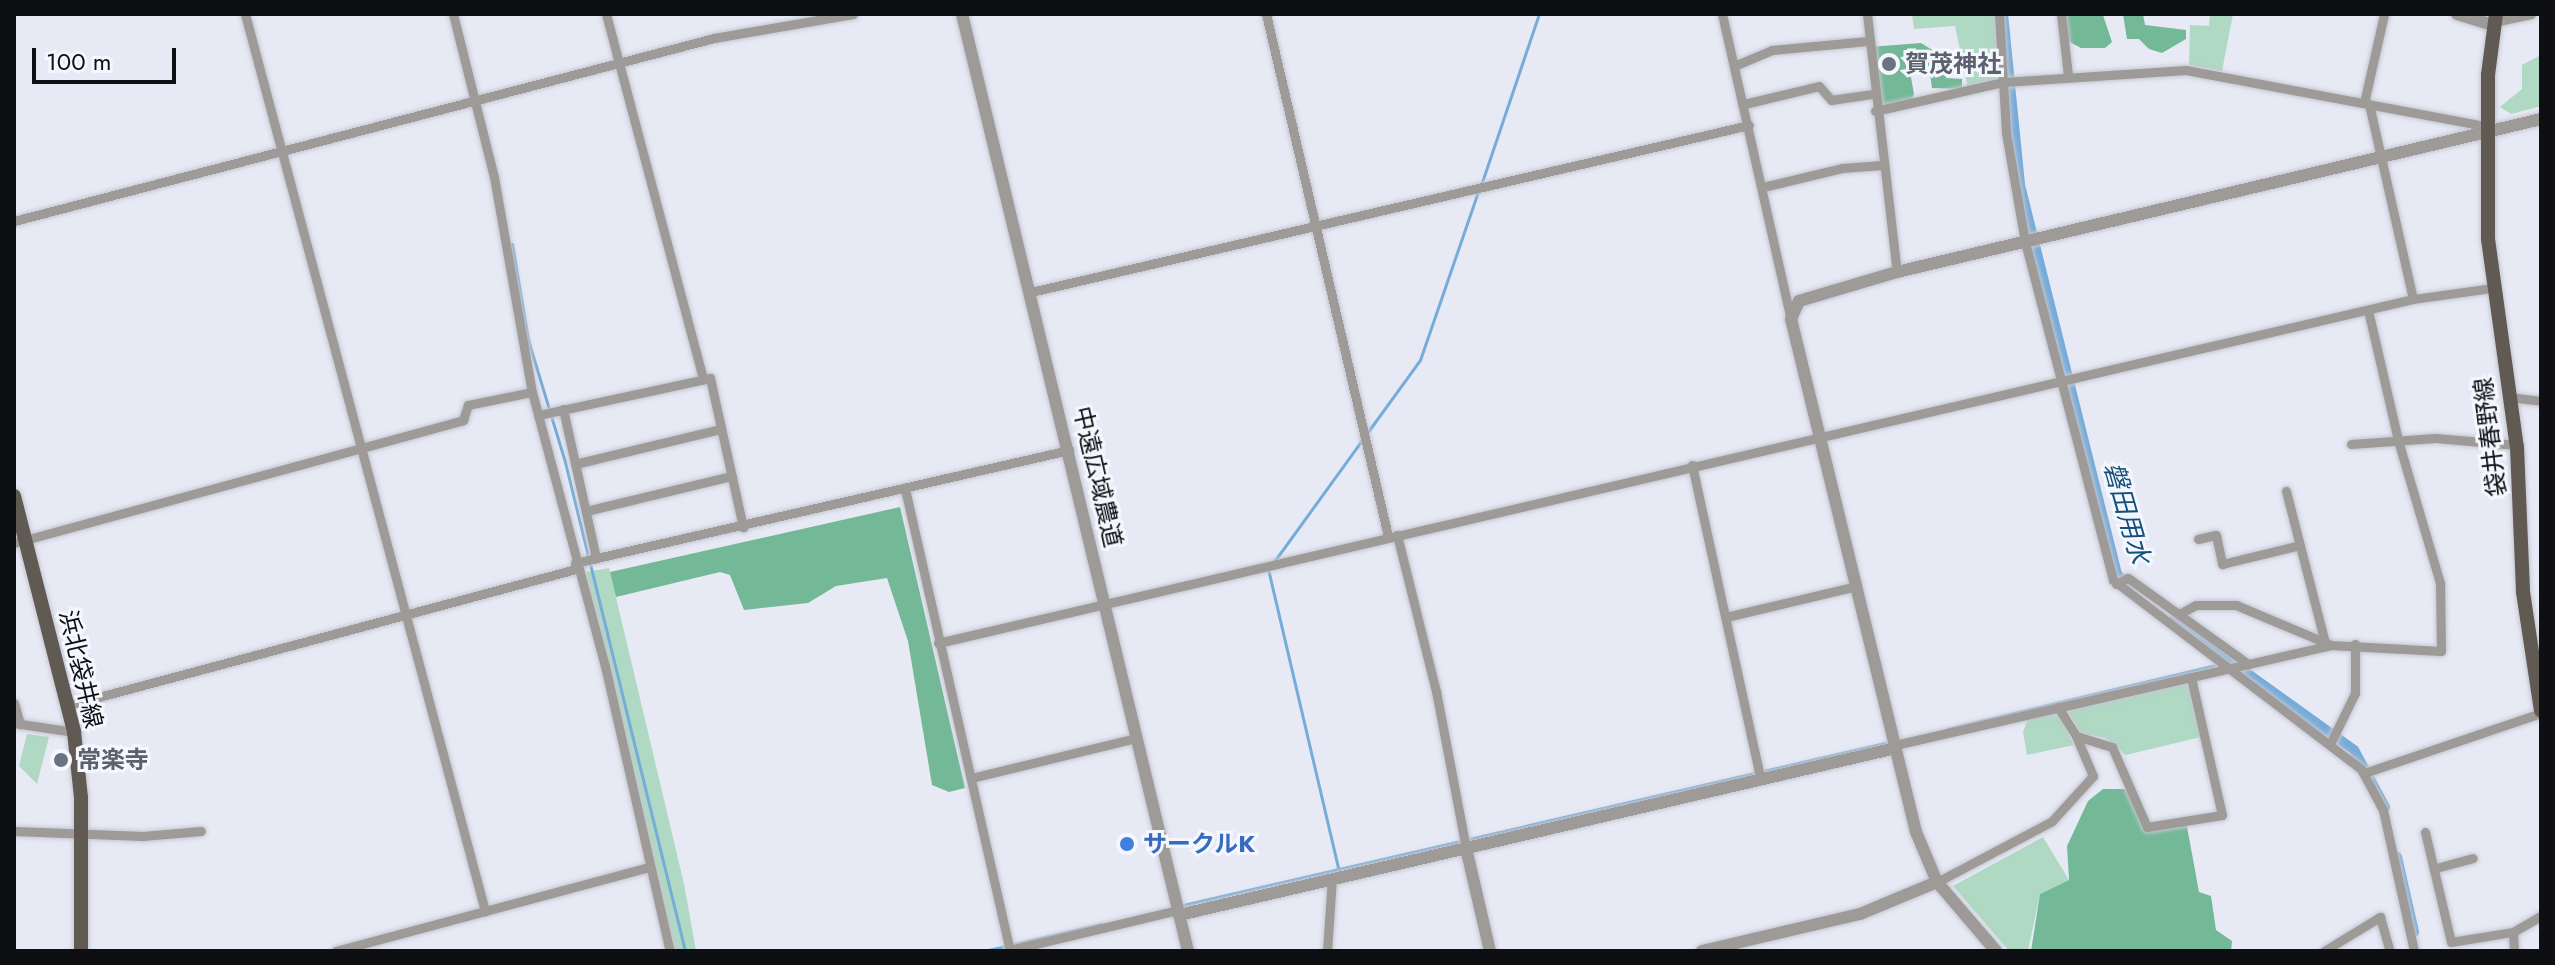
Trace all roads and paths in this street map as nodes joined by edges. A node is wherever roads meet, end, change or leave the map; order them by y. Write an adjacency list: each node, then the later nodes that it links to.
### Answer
1 (245, 14): 28 (street)
2 (453, 14): 21 (street)
3 (606, 14): 16 (street)
4 (853, 14): 16 (street)
5 (962, 14): 37 (street, 中遠広域農道)
6 (1266, 14): 33 (street)
7 (1722, 14): 17 (street)
8 (1867, 14): 15 (street)
9 (1999, 14): 19 (street)
10 (2061, 14): 18 (street)
11 (2384, 14): 23 (street)
12 (2457, 14): 14 (street)
13 (2531, 14): 14 (street)
14 (2495, 21): 27 (main road, 袋井春野線)
15 (1868, 41): 17 (street); 20 (street)
16 (619, 62): 21 (street); 41 (street)
17 (1734, 66): 22 (street)
18 (2068, 75): 19 (street); 23 (street)
19 (2004, 82): 24 (street); 34 (street)
20 (1872, 94): 22 (street); 24 (street)
21 (475, 100): 28 (street); 43 (street)
22 (1744, 104): 26 (street)
23 (2367, 104): 27 (street); 29 (street)
24 (1875, 111): 30 (street)
25 (2541, 119): 27 (street)
26 (1749, 125): 31 (street); 33 (street)
27 (2490, 129): 29 (street); 36 (main road, 袋井春野線)
28 (281, 149): 32 (street); 53 (street)
29 (2381, 157): 34 (street); 38 (street)
30 (1882, 165): 31 (street); 35 (street)
31 (1763, 187): 40 (street)
32 (14, 221)
33 (1316, 226): 37 (street); 63 (street)
34 (2025, 242): 35 (street); 42 (street)
35 (1897, 272): 40 (street)
36 (2492, 288): 38 (street); 44 (main road, 袋井春野線)
37 (1031, 292): 54 (street, 中遠広域農道)
38 (2413, 299): 39 (street)
39 (2368, 310): 42 (street); 50 (street)
40 (1791, 319): 49 (street)
41 (703, 379): 46 (street); 48 (street)
42 (2062, 381): 49 (street); 69 (street)
43 (532, 392): 47 (street); 53 (street)
44 (2509, 397): 45 (street); 52 (main road, 袋井春野線)
45 (2541, 401)
46 (563, 409): 47 (street); 55 (street)
47 (539, 415): 68 (street)
48 (721, 429): 55 (street); 57 (street)
49 (1821, 436): 56 (street); 70 (street)
50 (2398, 440): 51 (street); 52 (street); 77 (street)
51 (2351, 444)
52 (2517, 445): 84 (main road, 袋井春野線)
53 (362, 447): 65 (street); 73 (street)
54 (1069, 450): 58 (street); 71 (street, 中遠広域農道)
55 (575, 464): 61 (street)
56 (1692, 465): 63 (street); 74 (street)
57 (732, 476): 61 (street); 62 (street)
58 (905, 489): 62 (street); 75 (street)
59 (2286, 491): 66 (street)
60 (14, 496): 65 (main road, 浜北袋井線)
61 (586, 511): 67 (street)
62 (743, 527): 67 (street)
63 (1392, 536): 71 (street); 98 (street)
64 (2198, 539): 66 (street)
65 (20, 541): 82 (main road, 浜北袋井線)
66 (2300, 545): 76 (street)
67 (596, 558): 68 (street)
68 (576, 566): 73 (street); 100 (street)
69 (2116, 584): 72 (street); 79 (street)
70 (1857, 586): 74 (street); 90 (street)
71 (1105, 603): 75 (street); 88 (street, 中遠広域農道)
72 (2179, 614): 76 (street); 78 (street)
73 (406, 616): 82 (street); 104 (street)
74 (1726, 617): 93 (street)
75 (938, 643): 92 (street)
76 (2328, 644): 77 (street); 78 (street)
77 (2355, 644): 89 (street)
78 (2248, 664): 79 (street)
79 (2229, 668): 80 (street); 89 (street)
80 (2191, 677): 83 (street); 87 (street)
81 (14, 703): 85 (street)
82 (69, 705): 86 (main road, 浜北袋井線)
83 (2058, 707): 87 (street); 90 (street)
84 (2541, 712): 91 (street)
85 (17, 724): 86 (street)
86 (74, 732): 97 (main road, 浜北袋井線)
87 (2076, 736): 103 (street)
88 (1136, 738): 92 (street); 105 (street, 中遠広域農道)
89 (2331, 742): 91 (street)
90 (1895, 747): 93 (street); 103 (street)
91 (2364, 773): 119 (street)
92 (971, 778): 111 (street)
93 (1760, 778): 98 (street)
94 (14, 831): 97 (street)
95 (201, 831): 97 (street)
96 (2425, 832): 101 (street)
97 (80, 834): 108 (main road, 浜北袋井線)
98 (1466, 848): 102 (street); 114 (street)
99 (2473, 858): 101 (street)
100 (650, 867): 104 (street); 110 (street)
101 (2436, 868): 107 (street)
102 (1332, 878): 105 (street); 113 (street)
103 (1937, 882): 115 (street); 116 (street)
104 (485, 911): 109 (street)
105 (1178, 912): 111 (street); 112 (street, 中遠広域農道)
106 (2541, 916): 107 (street)
107 (2513, 932): 120 (street)
108 (81, 951)
109 (336, 951)
110 (670, 951)
111 (1010, 951)
112 (1188, 951)
113 (1327, 951)
114 (1490, 951)
115 (1702, 951)
116 (1996, 951)
117 (2324, 951): 118 (street)
118 (2390, 951)
119 (2414, 951)
120 (2514, 951)

